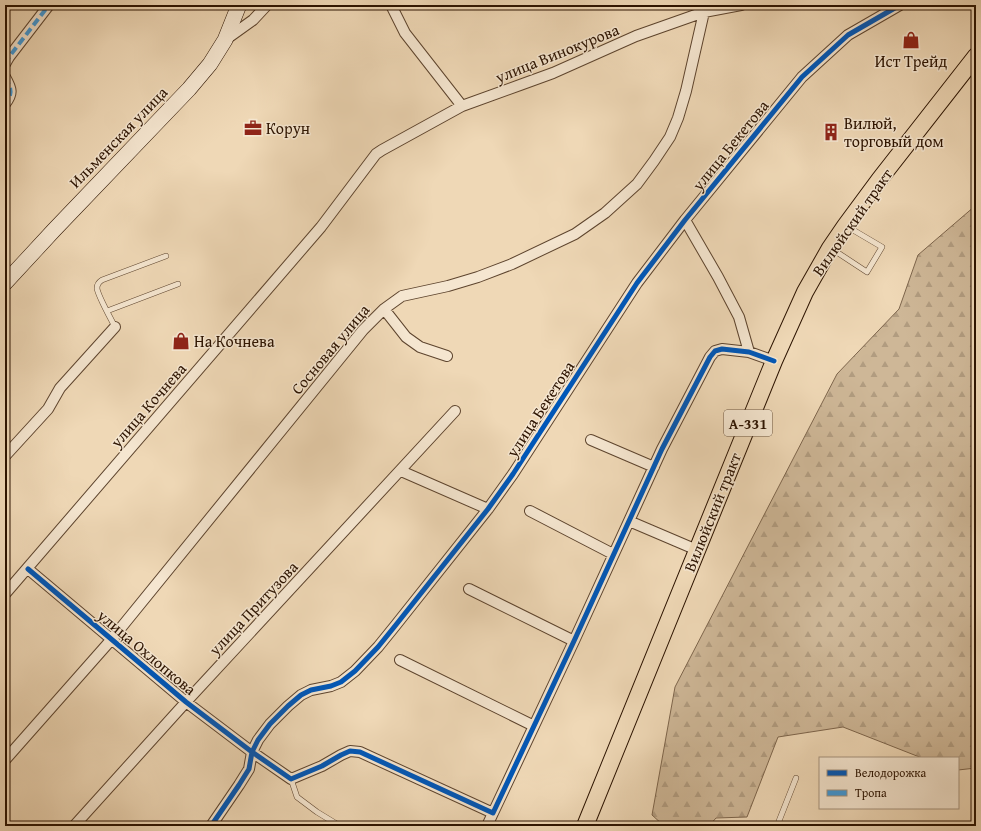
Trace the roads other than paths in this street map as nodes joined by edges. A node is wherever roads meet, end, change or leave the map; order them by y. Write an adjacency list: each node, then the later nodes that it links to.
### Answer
1 (49, 5): 10 (street)
2 (239, 5): 8 (main road, Ильменская улица)
3 (267, 5): 8 (street)
4 (391, 5): 13 (street)
5 (741, 5): 7 (street, улица Винокурова)
6 (900, 5): 15 (street, улица Бекетова)
7 (706, 9): 13 (street, улица Винокурова); 21 (street, Сосновая улица)
8 (225, 40): 19 (main road, Ильменская улица)
9 (976, 56): 16 (main road, Вилюйский тракт / А-331)
10 (5, 64)
11 (5, 78): 12 (street)
12 (5, 104)
13 (462, 106): 14 (street, улица Винокурова)
14 (390, 144): 37 (street, улица Кочнева)
15 (685, 220): 24 (street); 32 (street, улица Бекетова)
16 (845, 226): 17 (main road, Вилюйский тракт / А-331); 17 (lane)
17 (830, 248): 26 (main road, Вилюйский тракт / А-331)
18 (166, 256): 22 (lane)
19 (5, 282)
20 (178, 284): 22 (lane)
21 (384, 309): 25 (street); 40 (street, Сосновая улица)
22 (107, 311): 23 (lane)
23 (115, 327): 29 (street)
24 (749, 352): 26 (street); 30 (street)
25 (447, 356)
26 (774, 361): 35 (main road, Вилюйский тракт / А-331)
27 (455, 411): 31 (street, улица Притузова)
28 (591, 440): 30 (street)
29 (5, 456)
30 (654, 467): 34 (street)
31 (400, 471): 32 (street); 43 (street, улица Притузова)
32 (488, 509): 45 (street, улица Бекетова)
33 (530, 511): 36 (street)
34 (629, 521): 35 (street); 36 (street)
35 (697, 550): 54 (main road, Вилюйский тракт / А-331)
36 (613, 554): 41 (street)
37 (28, 569): 39 (street, улица Кочнева); 40 (street, улица Охлопкова)
38 (469, 589): 41 (street)
39 (5, 594)
40 (111, 640): 43 (street, улица Охлопкова); 46 (street, Сосновая улица)
41 (574, 641): 44 (street)
42 (400, 660): 44 (street)
43 (186, 702): 45 (street, улица Охлопкова); 50 (street, улица Притузова)
44 (534, 726): 49 (street)
45 (252, 752): 48 (street, улица Охлопкова); 51 (street, улица Бекетова)
46 (5, 760)
47 (796, 778): 55 (lane)
48 (291, 779): 49 (street); 52 (lane)
49 (493, 813): 53 (street)
50 (74, 826)
51 (211, 826)
52 (340, 826)
53 (487, 826)
54 (585, 826)
55 (777, 826)

